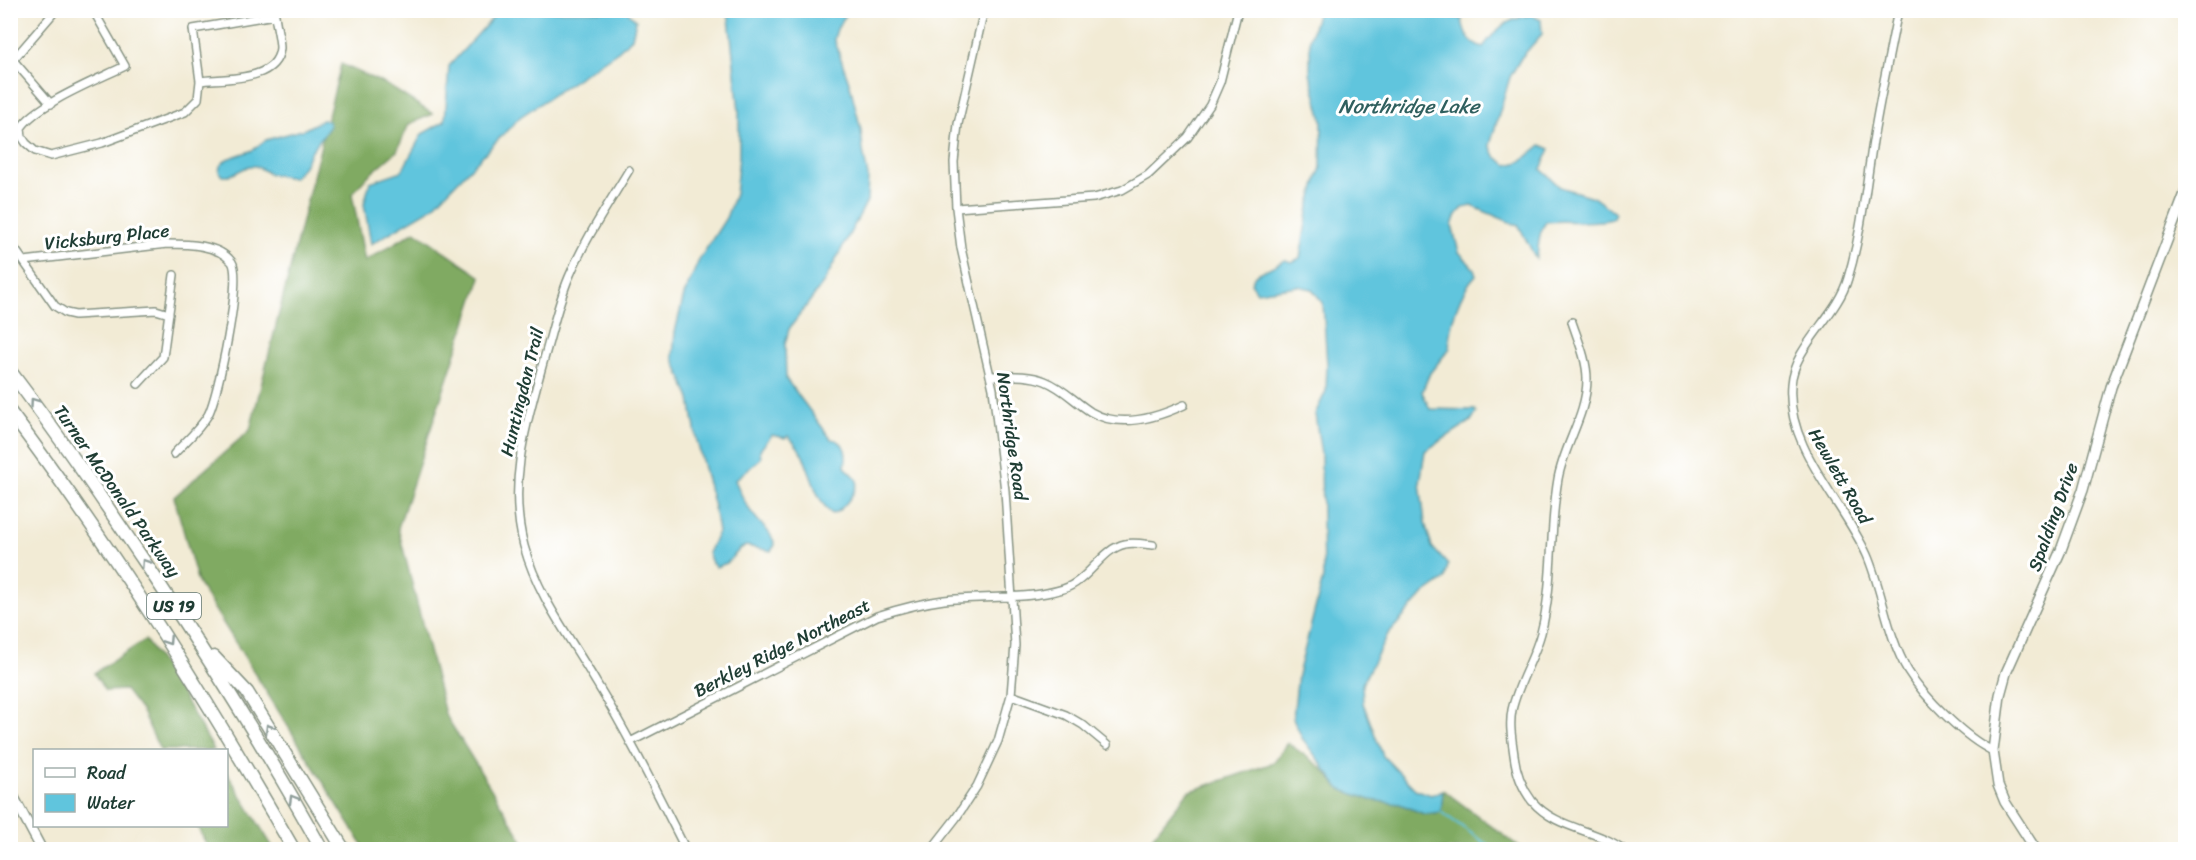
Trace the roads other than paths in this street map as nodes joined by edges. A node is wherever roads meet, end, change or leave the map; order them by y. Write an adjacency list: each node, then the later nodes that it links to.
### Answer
1 (56, 10): 6 (street)
2 (93, 10): 8 (street)
3 (984, 10): 11 (street, Northridge Road)
4 (1238, 10): 11 (street)
5 (1898, 10): 29 (street, Hewlett Road)
6 (12, 56): 8 (street)
7 (200, 81): 7 (street); 8 (street)
8 (51, 104)
9 (629, 170): 27 (street, Huntingdon Trail)
10 (2186, 191): 29 (street, Spalding Drive)
11 (956, 208): 18 (street, Northridge Road)
12 (10, 242): 13 (street)
13 (24, 261): 15 (street); 22 (street, Vicksburg Place)
14 (174, 275): 15 (street)
15 (169, 314): 19 (street)
16 (1572, 322): 37 (street)
17 (10, 371): 25 (highway, Turner McDonald Parkway / US 19, one-way to 17)
18 (990, 376): 20 (street); 24 (street, Northridge Road)
19 (138, 384)
20 (1185, 405)
21 (10, 412): 32 (highway, US 19, one-way to 32)
22 (174, 454)
23 (1153, 545): 24 (street, Berkley Ridge Northeast)
24 (1013, 595): 26 (street, Northridge Road); 27 (street, Berkley Ridge Northeast)
25 (195, 637): 33 (highway, Turner McDonald Parkway / US 19, one-way to 25); 34 (highway, one-way to 25)
26 (1011, 695): 28 (street); 36 (street, Northridge Road)
27 (630, 742): 35 (street, Huntingdon Trail)
28 (1107, 745)
29 (1993, 751): 38 (street, Spalding Drive)
30 (10, 790): 31 (street)
31 (42, 849)
32 (294, 849)
33 (322, 849)
34 (344, 849)
35 (686, 849)
36 (930, 849)
37 (1624, 849)
38 (2036, 849)

